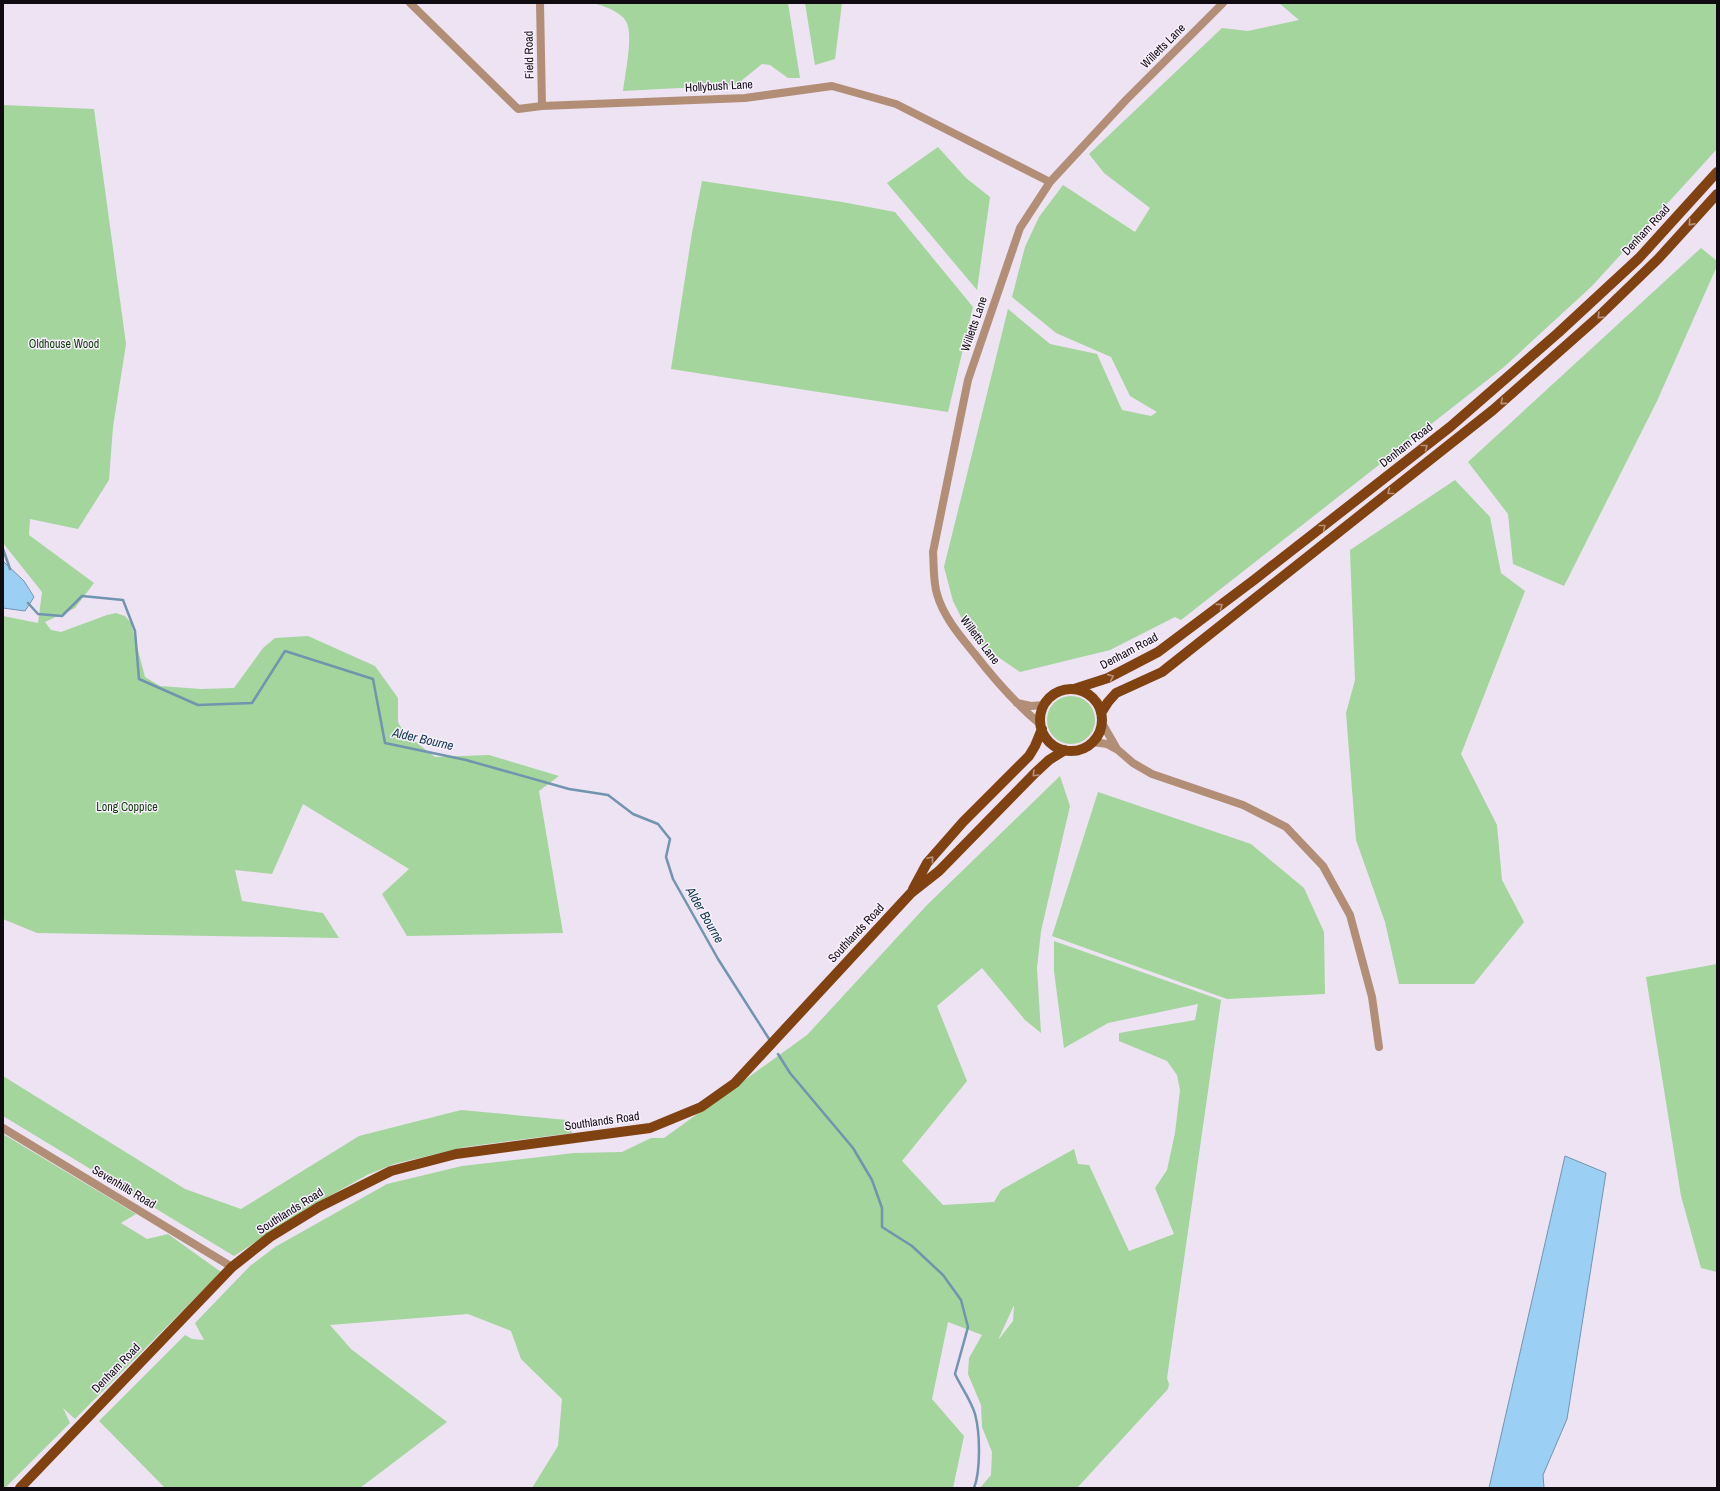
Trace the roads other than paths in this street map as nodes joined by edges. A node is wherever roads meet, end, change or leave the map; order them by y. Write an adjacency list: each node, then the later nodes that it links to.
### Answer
1 (410, 3): 4 (street, Hollybush Lane)
2 (540, 3): 4 (street, Field Road)
3 (1223, 3): 6 (street, Willetts Lane)
4 (542, 106): 6 (street, Hollybush Lane)
5 (1717, 172): 8 (main road, Denham Road, one-way to 5)
6 (1050, 182): 9 (street, Willetts Lane)
7 (1717, 194): 11 (main road, one-way to 11)
8 (1074, 689): 10 (main road); 11 (main road)
9 (1017, 703): 10 (street); 12 (street, Willetts Lane)
10 (1044, 705): 12 (main road)
11 (1101, 718): 13 (main road); 15 (street)
12 (1041, 727): 14 (main road); 16 (main road, one-way to 12)
13 (1093, 742): 14 (main road); 15 (street)
14 (1065, 750): 16 (main road, one-way to 16)
15 (1118, 750): 17 (street)
16 (911, 892): 19 (main road, Southlands Road)
17 (1379, 1047)
18 (3, 1128): 19 (street, Sevenhills Road)
19 (232, 1267): 20 (main road, Denham Road)
20 (20, 1488)

